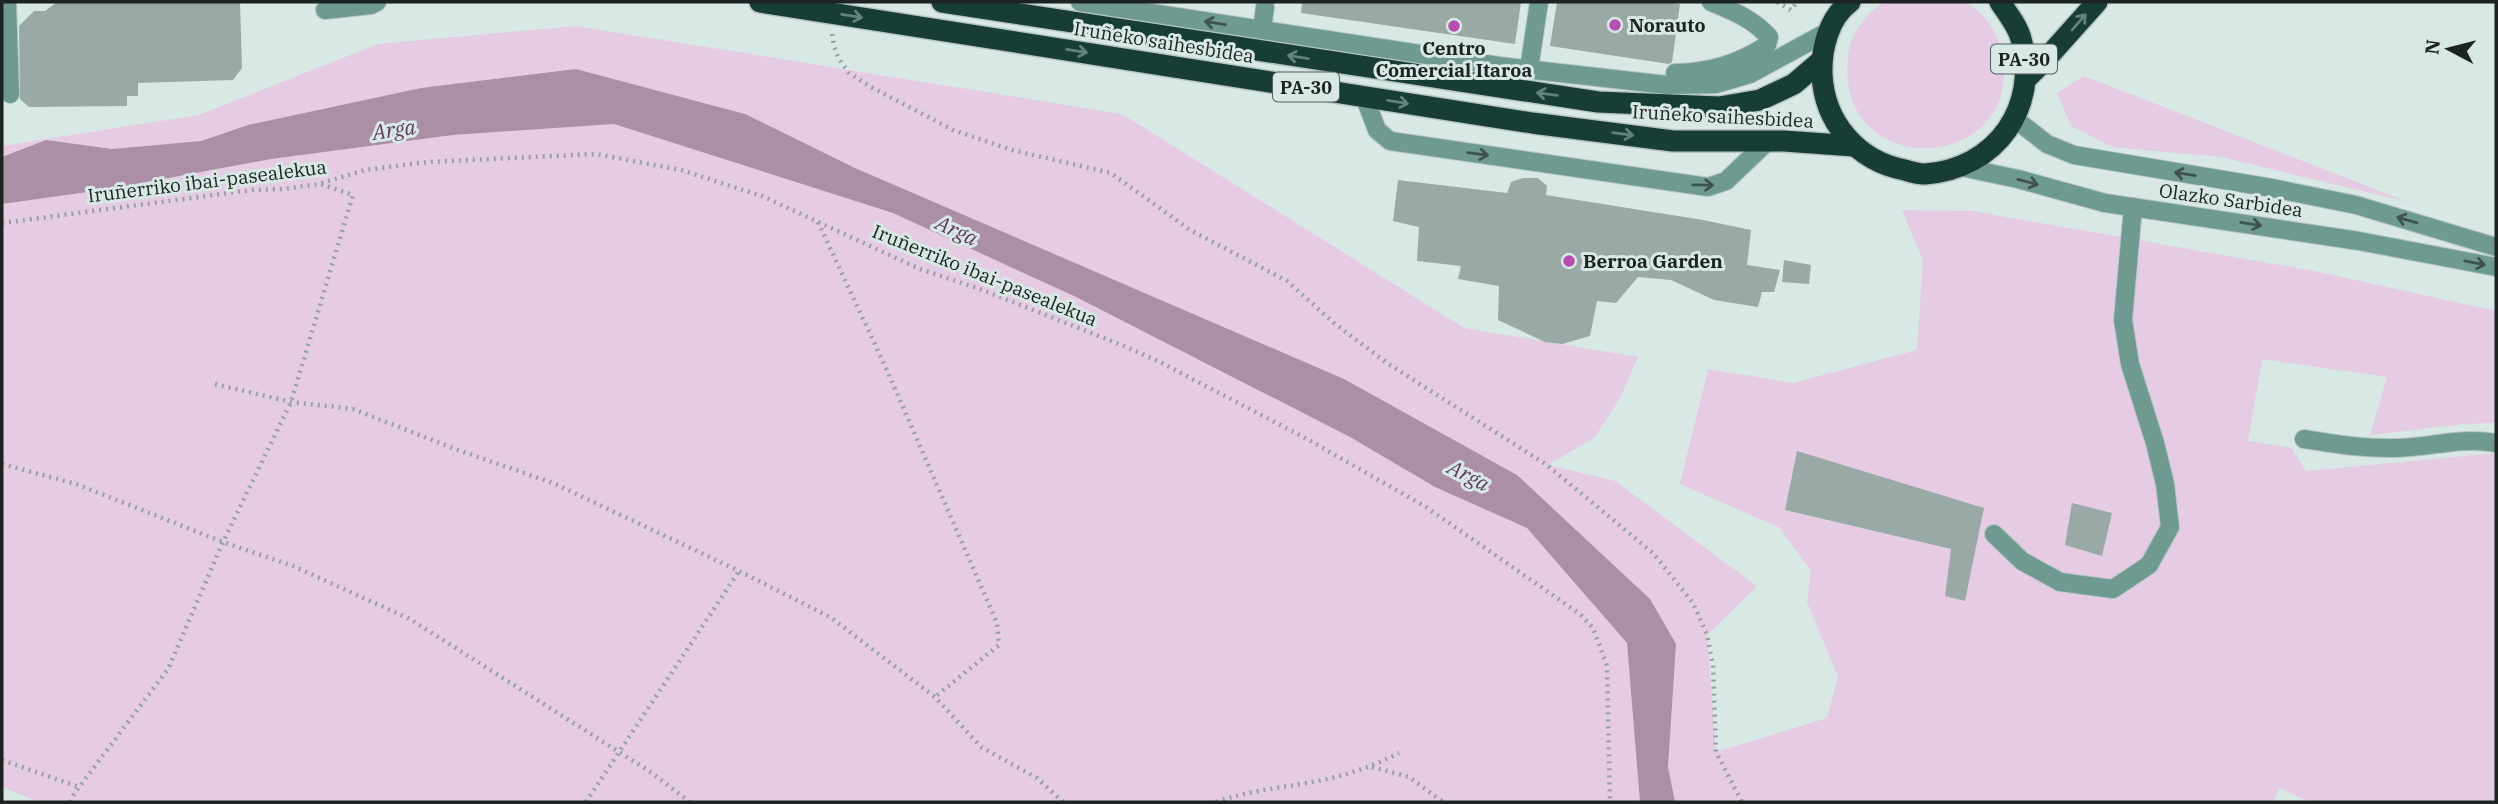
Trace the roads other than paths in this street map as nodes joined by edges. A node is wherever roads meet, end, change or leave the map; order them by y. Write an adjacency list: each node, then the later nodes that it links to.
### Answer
1 (7, 2): 19 (street)
2 (377, 2): 12 (street)
3 (760, 2): 20 (highway, Iruñeko saihesbidea / PA-30, one-way to 20)
4 (942, 2): 15 (highway, Iruñeko saihesbidea / PA-30, one-way to 4)
5 (1080, 2): 13 (street, one-way to 5)
6 (1539, 2): 16 (street)
7 (1711, 2): 18 (street)
8 (1850, 2): 14 (highway, PA-30)
9 (2000, 2): 17 (highway, PA-30)
10 (2097, 2): 17 (highway, PA-30, one-way to 10)
11 (1265, 7): 13 (street)
12 (325, 10)
13 (1262, 30): 16 (street)
14 (1829, 31): 15 (highway, PA-30); 18 (street)
15 (1822, 60): 23 (highway, PA-30)
16 (1529, 69): 18 (street)
17 (2026, 78): 21 (highway, PA-30)
18 (1622, 80)
19 (10, 94)
20 (1364, 96): 22 (highway, Iruñeko saihesbidea / PA-30, one-way to 22); 22 (street, one-way to 22)
21 (2015, 120): 24 (highway, PA-30); 26 (street, Olazko Sarbidea, one-way to 21)
22 (1768, 141): 23 (highway, Iruñeko saihesbidea / PA-30)
23 (1854, 146): 24 (highway, PA-30)
24 (1961, 167): 25 (street, Olazko Sarbidea, one-way to 25)
25 (2133, 207): 27 (street, Olazko Sarbidea, one-way to 27); 30 (street)
26 (2496, 247)
27 (2496, 267)
28 (2304, 439): 29 (street)
29 (2496, 443)
30 (1994, 534)

